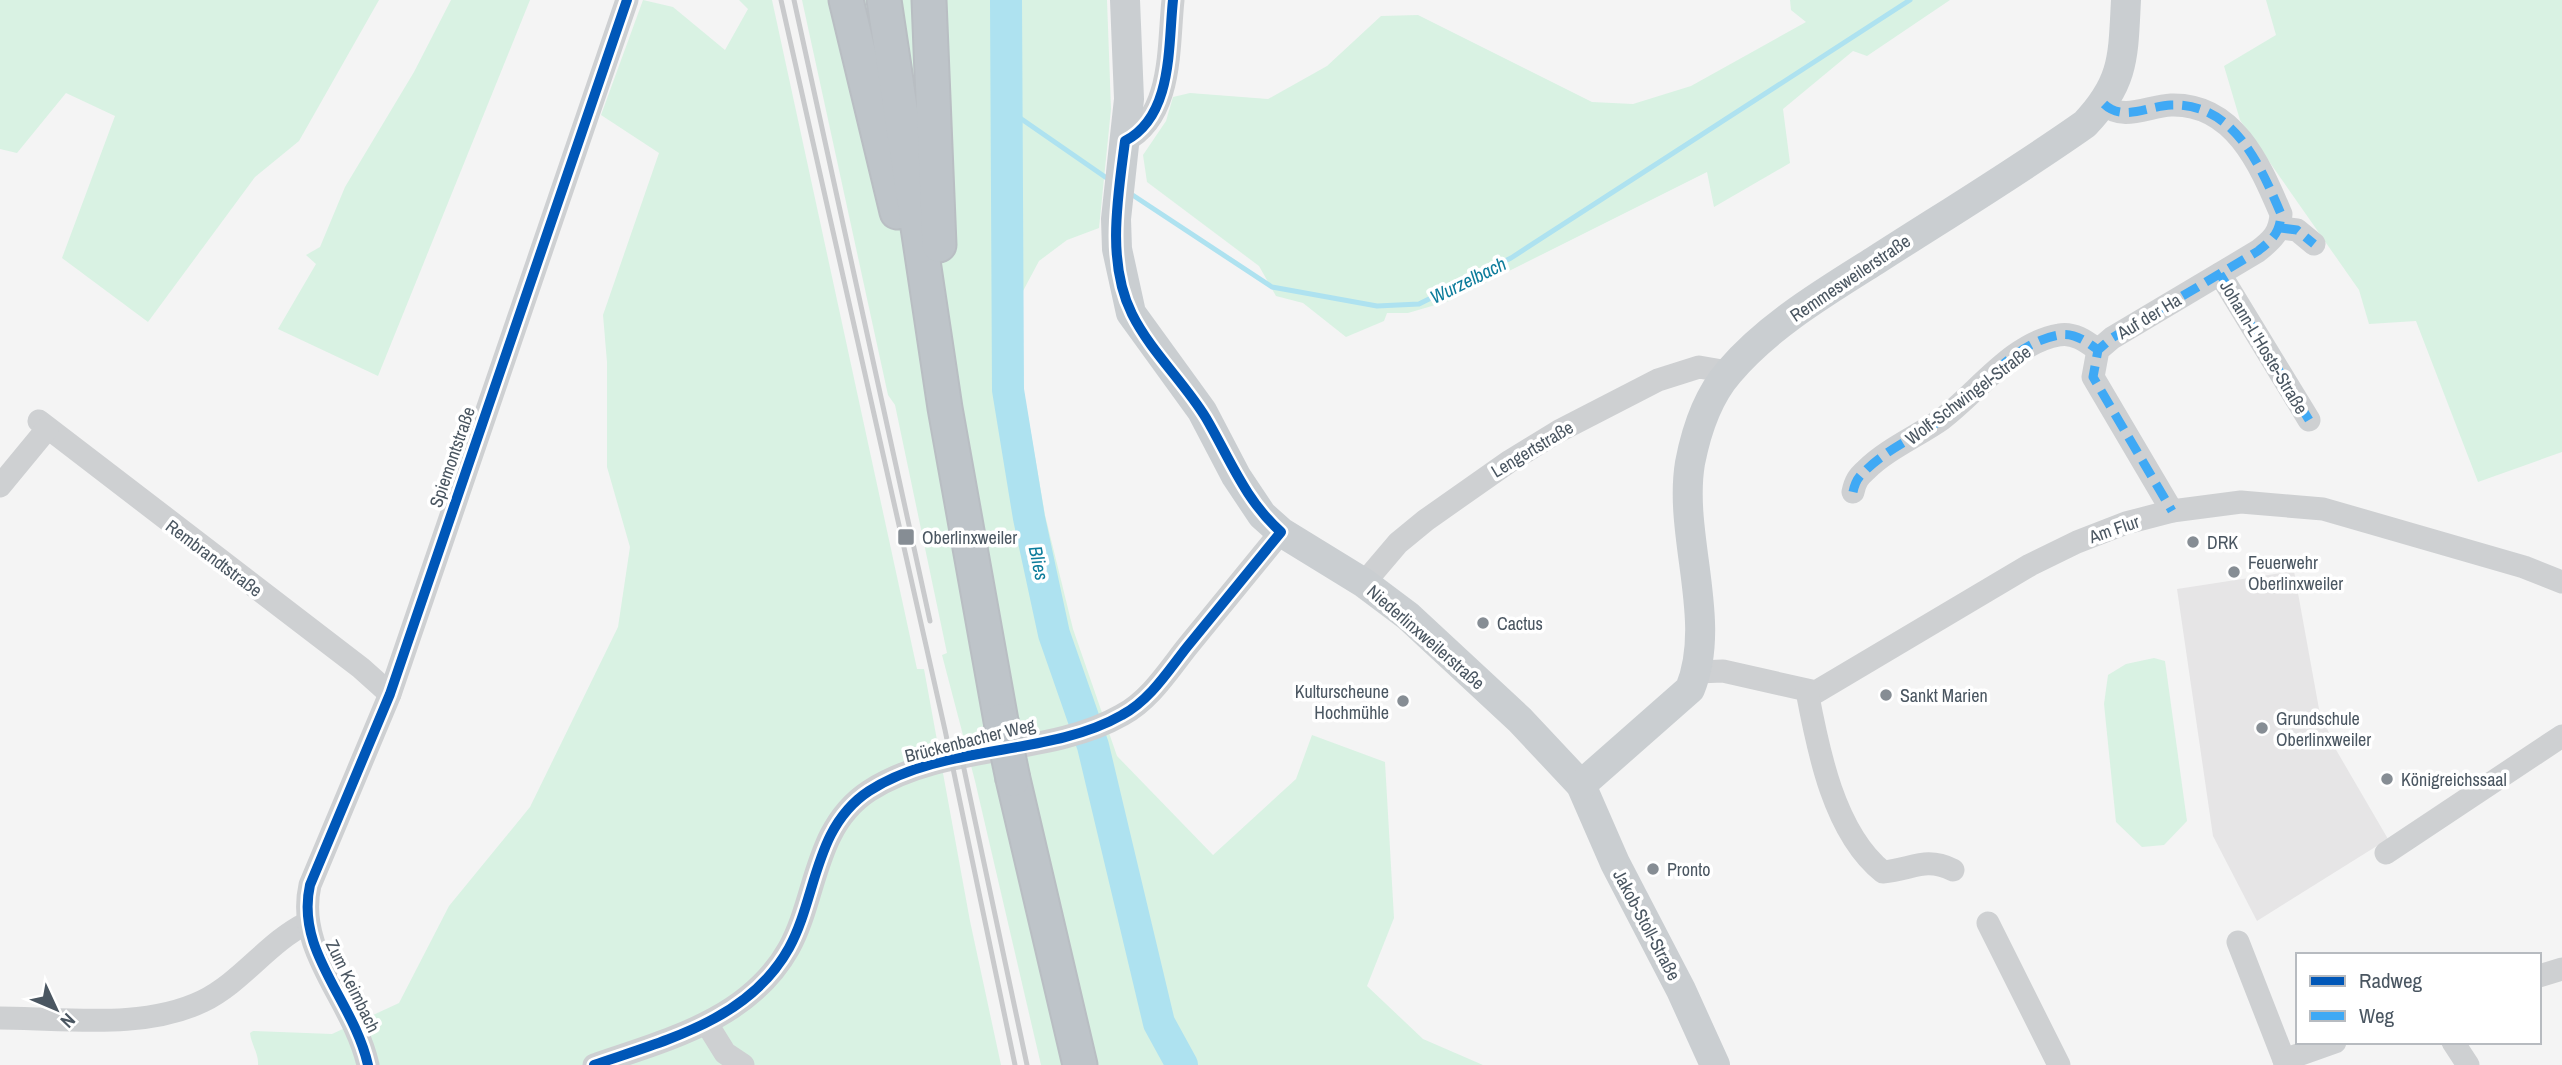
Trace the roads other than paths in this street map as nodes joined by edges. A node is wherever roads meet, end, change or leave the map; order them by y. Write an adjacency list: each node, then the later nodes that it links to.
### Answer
1 (627, 0): 25 (street, Spiemontstraße)
2 (846, 0): 15 (highway)
3 (884, 0): 15 (highway)
4 (929, 0): 15 (highway)
5 (1125, 0): 9 (main road, Niederlinxweilerstraße)
6 (1173, 0): 9 (street)
7 (2126, 0): 8 (main road, Remmesweilerstraße)
8 (2104, 104): 10 (street); 14 (main road, Remmesweilerstraße)
9 (1124, 154): 20 (main road, Niederlinxweilerstraße)
10 (2281, 228): 11 (street); 12 (street, Auf der Ha)
11 (2314, 244)
12 (2220, 274): 13 (street, Auf der Ha); 16 (street, Johann-L'Hoste-Straße)
13 (2098, 350): 18 (street, Wolf-Schwingel-Straße); 19 (street, Auf der Ha)
14 (1728, 372): 22 (street, Lengertstraße); 23 (main road, Remmesweilerstraße)
15 (945, 408): 43 (highway, bridge)
16 (2309, 420)
17 (0, 486): 25 (street, Rembrandtstraße)
18 (1853, 492)
19 (2172, 511): 21 (street, Am Flur); 24 (street, Am Flur)
20 (1282, 532): 22 (main road, Niederlinxweilerstraße); 36 (street, Brückenbacher Weg)
21 (2562, 582)
22 (1364, 583): 27 (main road, Niederlinxweilerstraße)
23 (1697, 673): 24 (street); 27 (main road)
24 (1807, 691): 29 (street)
25 (390, 694): 30 (street, Spiemontstraße)
26 (2562, 736): 28 (street)
27 (1581, 785): 44 (main road, Jakob-Stoll-Straße)
28 (2386, 853)
29 (1953, 870)
30 (307, 923): 35 (street); 39 (street, Zum Keimbach)
31 (1988, 923): 45 (street)
32 (2238, 942): 40 (street)
33 (2562, 969): 34 (street)
34 (2541, 975)
35 (0, 1018)
36 (707, 1024): 41 (street, Brückenbacher Weg); 42 (street)
37 (2330, 1044): 40 (street)
38 (2454, 1044): 46 (street)
39 (364, 1049)
40 (2285, 1062)
41 (594, 1065)
42 (743, 1065)
43 (1080, 1065)
44 (1715, 1065)
45 (2059, 1065)
46 (2468, 1065)

